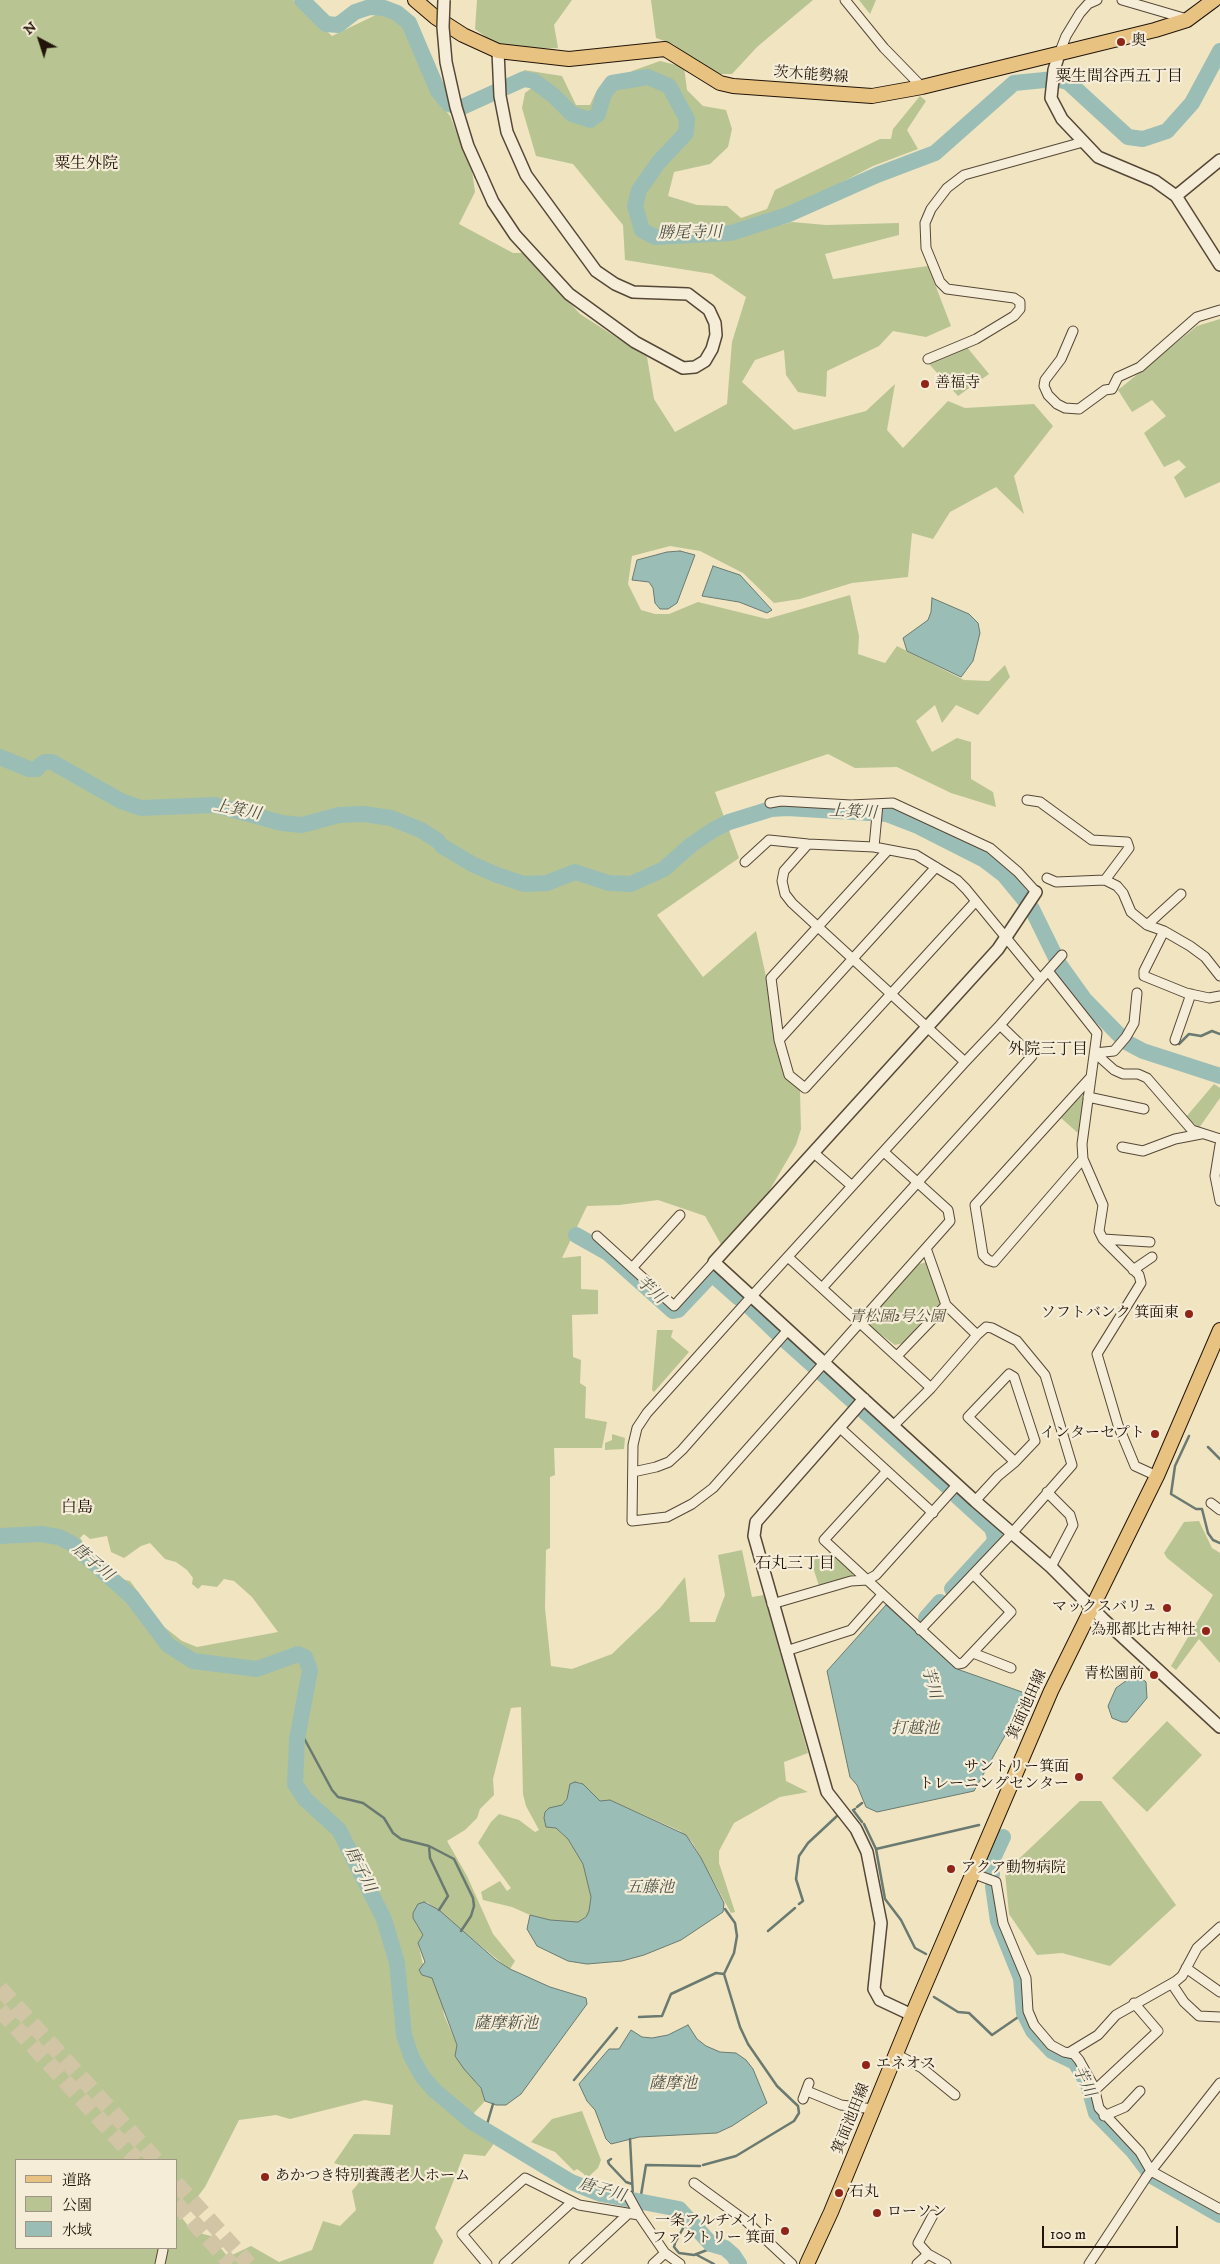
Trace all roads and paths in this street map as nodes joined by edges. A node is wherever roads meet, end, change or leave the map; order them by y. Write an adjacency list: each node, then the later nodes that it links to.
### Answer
1 (415, 0): 10 (main road, 茨木能勢線)
2 (444, 0): 10 (street, bridge)
3 (845, 0): 11 (street)
4 (1097, 0): 9 (street)
5 (1122, 0): 7 (street)
6 (1214, 0): 8 (main road, 茨木能勢線)
7 (1145, 3): 8 (street)
8 (1187, 20): 9 (main road, 茨木能勢線)
9 (1059, 54): 11 (main road, 茨木能勢線); 12 (street)
10 (498, 58): 11 (main road, 茨木能勢線)
11 (922, 87)
12 (1083, 142): 14 (street); 18 (street)
13 (1220, 160): 14 (street)
14 (1176, 196): 15 (street)
15 (1220, 264)
16 (1220, 310): 17 (street)
17 (1073, 332)
18 (928, 359)
19 (1027, 800): 28 (street)
20 (770, 803): 21 (street)
21 (878, 806): 23 (street); 30 (street)
22 (808, 844): 23 (street); 25 (street); 33 (street)
23 (874, 847): 24 (street)
24 (888, 850): 26 (street); 33 (street)
25 (745, 862)
26 (936, 867): 31 (street); 37 (street)
27 (1047, 878): 28 (street)
28 (1105, 880): 32 (street)
29 (1181, 894): 32 (street)
30 (1031, 900): 35 (street)
31 (976, 901): 35 (street); 41 (street)
32 (1147, 925): 34 (street)
33 (817, 927): 37 (street); 47 (street)
34 (1164, 930): 39 (street); 43 (street)
35 (1006, 938): 40 (street); 46 (street)
36 (1059, 958): 38 (street)
37 (852, 960): 41 (street); 47 (street)
38 (1048, 971): 40 (street); 49 (street)
39 (1220, 976)
40 (1040, 979): 45 (street)
41 (892, 993): 46 (street); 47 (street)
42 (1137, 993): 49 (street)
43 (1191, 994): 44 (street); 48 (street)
44 (1220, 996)
45 (1000, 1025): 50 (street); 61 (street)
46 (928, 1027): 50 (street); 59 (street)
47 (780, 1040)
48 (1175, 1040)
49 (1095, 1053): 51 (street); 54 (street)
50 (965, 1062): 58 (street)
51 (1090, 1078): 52 (street); 60 (street)
52 (1088, 1097): 53 (street); 60 (street)
53 (1144, 1109)
54 (1201, 1134): 55 (street); 57 (street)
55 (1220, 1139)
56 (1220, 1145): 63 (street)
57 (1122, 1147)
58 (884, 1152): 61 (street); 62 (street)
59 (814, 1153): 62 (street); 71 (street)
60 (1083, 1159): 66 (street)
61 (919, 1182): 68 (street); 74 (street)
62 (852, 1186): 69 (street)
63 (1220, 1201)
64 (680, 1215): 72 (street)
65 (597, 1236): 72 (street)
66 (1103, 1239): 67 (street); 73 (street)
67 (1150, 1242)
68 (926, 1248): 76 (street); 77 (street)
69 (788, 1257): 74 (street); 75 (street)
70 (1152, 1257): 73 (street)
71 (714, 1262): 72 (street); 75 (street)
72 (632, 1268)
73 (1133, 1270): 90 (street)
74 (822, 1288): 77 (street)
75 (752, 1296): 78 (street); 89 (street)
76 (946, 1305): 80 (street); 81 (street)
77 (858, 1322): 81 (street); 82 (street)
78 (788, 1330): 82 (street); 89 (street)
79 (1220, 1330): 90 (main road, 箕面池田線)
80 (977, 1335): 83 (street); 92 (street)
81 (897, 1356): 83 (street)
82 (823, 1362): 84 (street); 89 (street)
83 (931, 1388): 85 (street)
84 (860, 1404): 85 (street); 86 (street)
85 (893, 1426): 91 (street)
86 (838, 1427): 88 (street); 102 (street)
87 (1015, 1462): 87 (street); 93 (street)
88 (887, 1471): 96 (street); 100 (street)
89 (633, 1472)
90 (1156, 1476): 103 (main road, 箕面池田線)
91 (957, 1485): 93 (street); 96 (street)
92 (1048, 1492): 97 (street); 98 (street)
93 (975, 1501): 97 (street)
94 (1211, 1504): 95 (street)
95 (1220, 1510)
96 (933, 1513): 100 (street)
97 (1013, 1532): 98 (street); 99 (street)
98 (1051, 1566): 103 (street)
99 (973, 1574): 104 (street); 106 (street)
100 (867, 1580): 101 (street); 102 (street)
101 (882, 1595): 104 (street); 105 (street)
102 (772, 1604): 105 (street)
103 (1093, 1608): 108 (street); 109 (main road, 箕面池田線)
104 (920, 1630): 106 (street)
105 (786, 1651): 115 (street)
106 (972, 1653): 107 (street)
107 (1011, 1668)
108 (1220, 1727)
109 (972, 1873): 115 (main road, 箕面池田線); 117 (street)
110 (1220, 1928): 111 (street)
111 (1186, 1968): 112 (street); 113 (street)
112 (1172, 1984): 114 (street); 116 (street)
113 (1220, 1992)
114 (1134, 2003): 117 (street); 120 (street)
115 (912, 2015): 118 (main road, 箕面池田線)
116 (1220, 2017)
117 (1070, 2052): 120 (street)
118 (896, 2054): 123 (street); 124 (main road, 箕面池田線)
119 (1220, 2083): 126 (street)
120 (1095, 2090): 125 (street)
121 (806, 2091): 124 (street)
122 (1140, 2091): 125 (street)
123 (956, 2096)
124 (874, 2109): 144 (main road, 箕面池田線)
125 (1104, 2116): 126 (street)
126 (1149, 2173): 130 (street); 147 (street)
127 (694, 2183): 143 (street)
128 (630, 2199): 132 (street)
129 (572, 2202): 131 (street); 138 (street); 139 (street)
130 (1220, 2209)
131 (628, 2214): 132 (street); 140 (street)
132 (639, 2215): 135 (street)
133 (933, 2215): 136 (street)
134 (163, 2250): 137 (street)
135 (665, 2252): 141 (street); 142 (street)
136 (928, 2254): 145 (street); 146 (street)
137 (160, 2264)
138 (487, 2264)
139 (504, 2264)
140 (574, 2264)
141 (653, 2264)
142 (680, 2264)
143 (792, 2264)
144 (807, 2264)
145 (917, 2264)
146 (946, 2264)
147 (1089, 2264)

